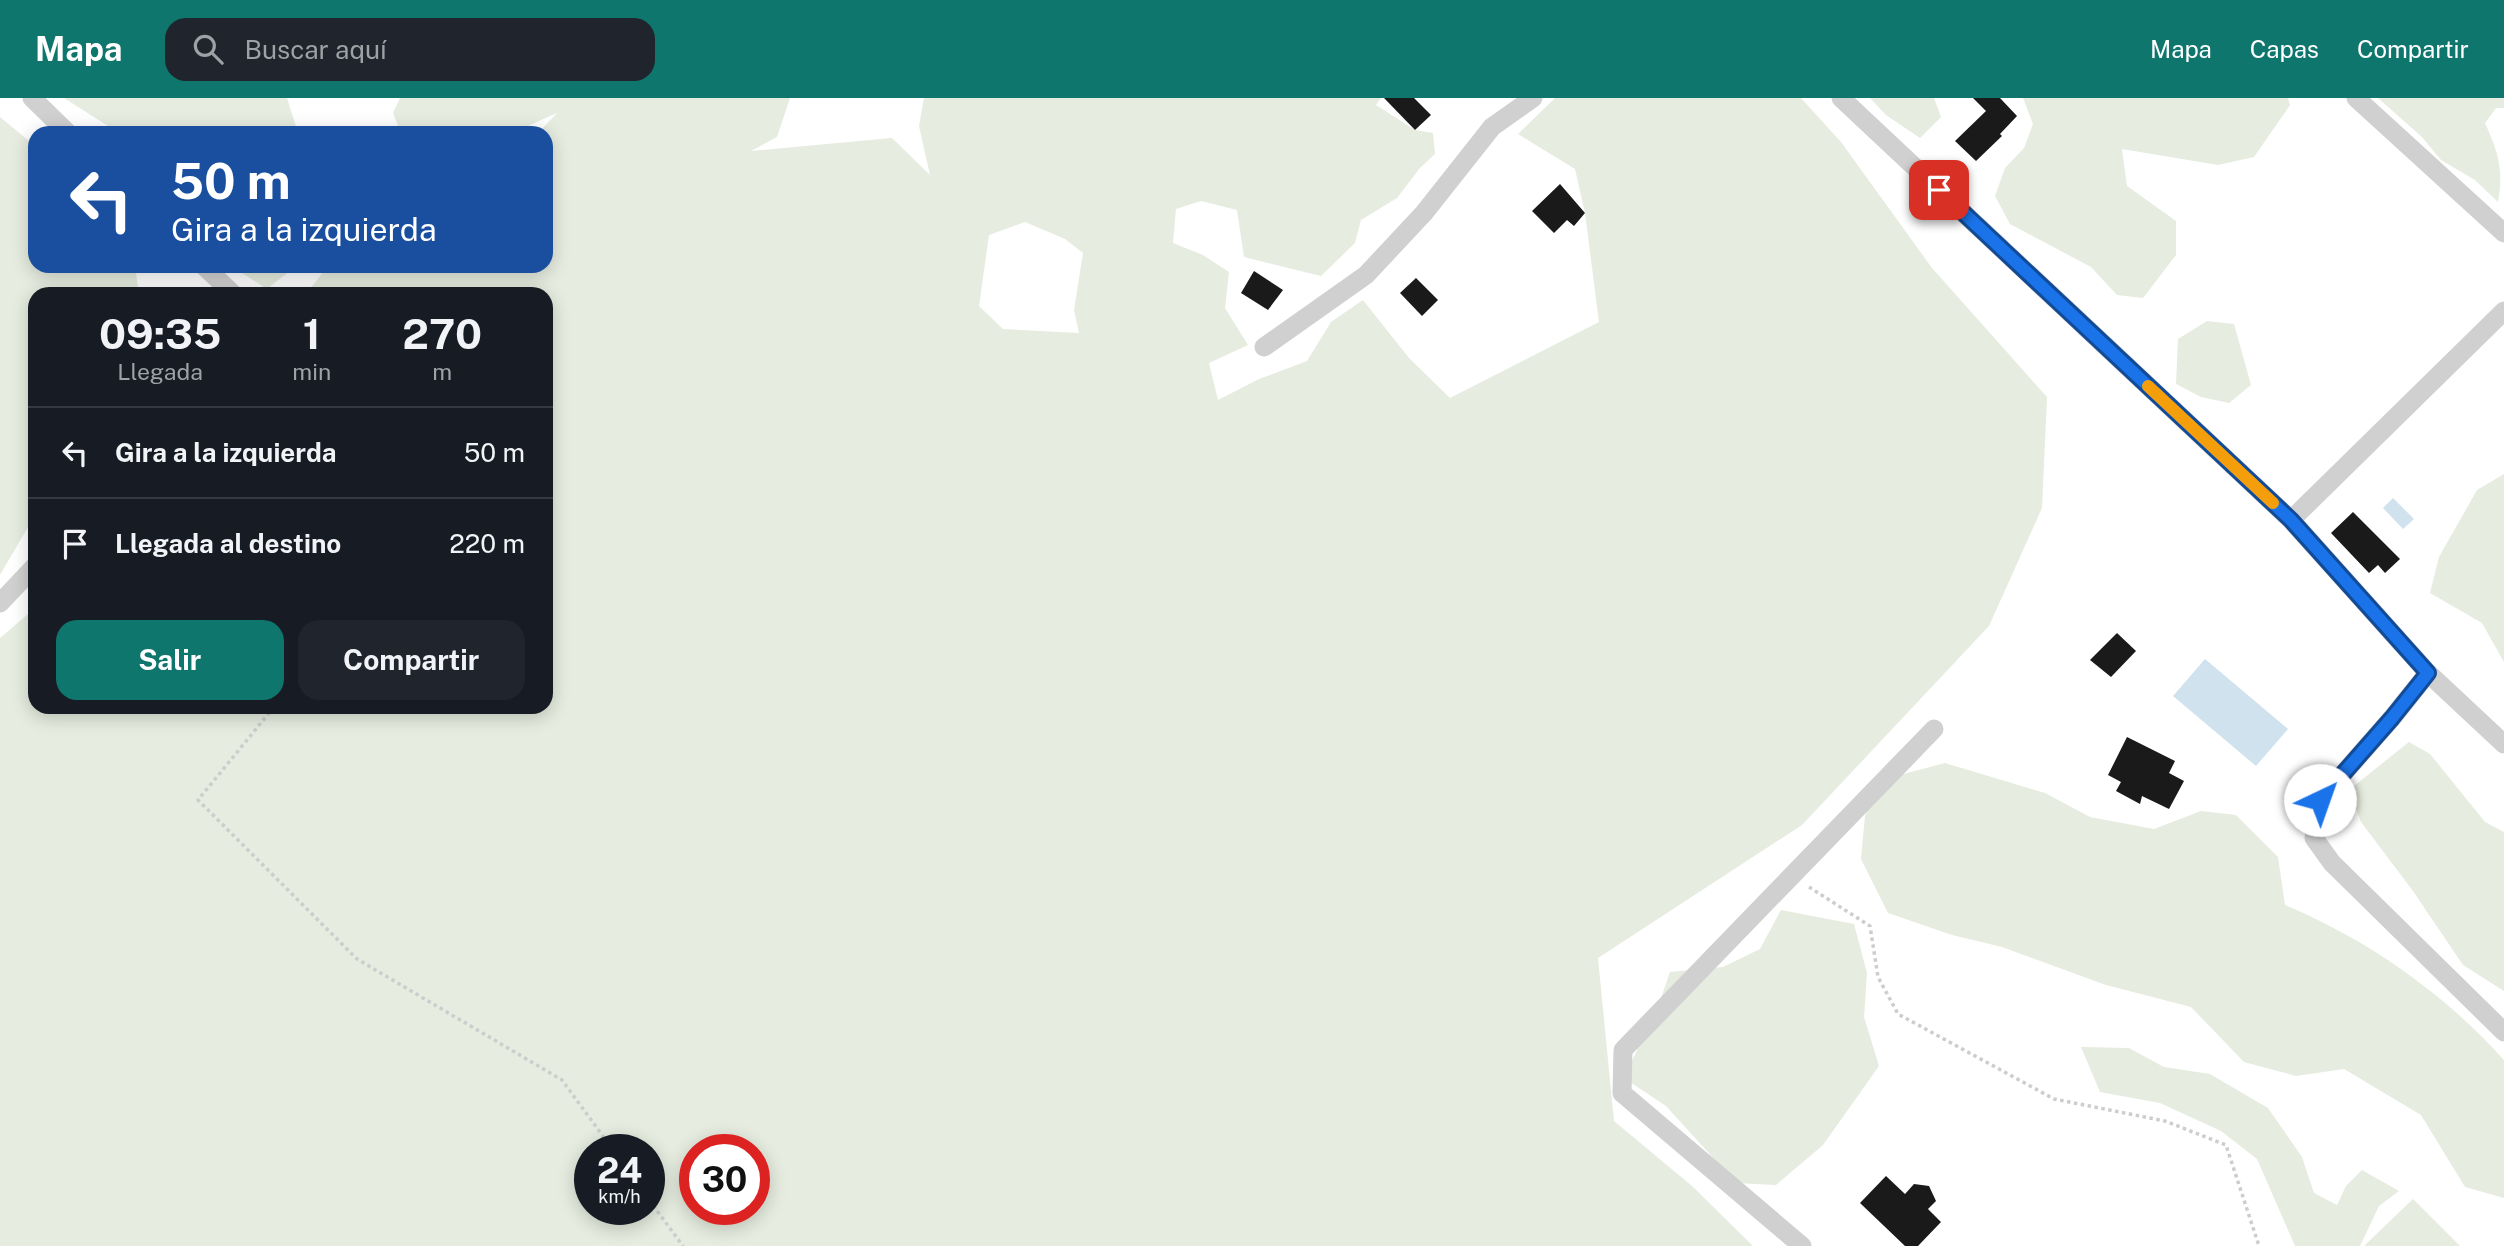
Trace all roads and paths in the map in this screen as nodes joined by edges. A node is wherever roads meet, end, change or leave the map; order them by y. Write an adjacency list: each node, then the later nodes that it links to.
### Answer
1 (32, 98): 5 (street)
2 (1533, 98): 10 (street)
3 (1841, 98): 11 (street)
4 (2356, 98): 6 (street)
5 (61, 126)
6 (2504, 233)
7 (211, 273): 8 (street)
8 (226, 287)
9 (2504, 311): 11 (street)
10 (1264, 347)
11 (2291, 520): 14 (street)
12 (28, 573): 13 (street)
13 (0, 603)
14 (2428, 673): 17 (street); 19 (street)
15 (268, 714): 20 (path)
16 (1934, 729): 18 (street)
17 (2504, 744)
18 (1792, 877): 23 (street); 24 (path)
19 (2504, 1032)
20 (601, 1134)
21 (665, 1222): 22 (path)
22 (683, 1246)
23 (1802, 1246)
24 (2259, 1246)

